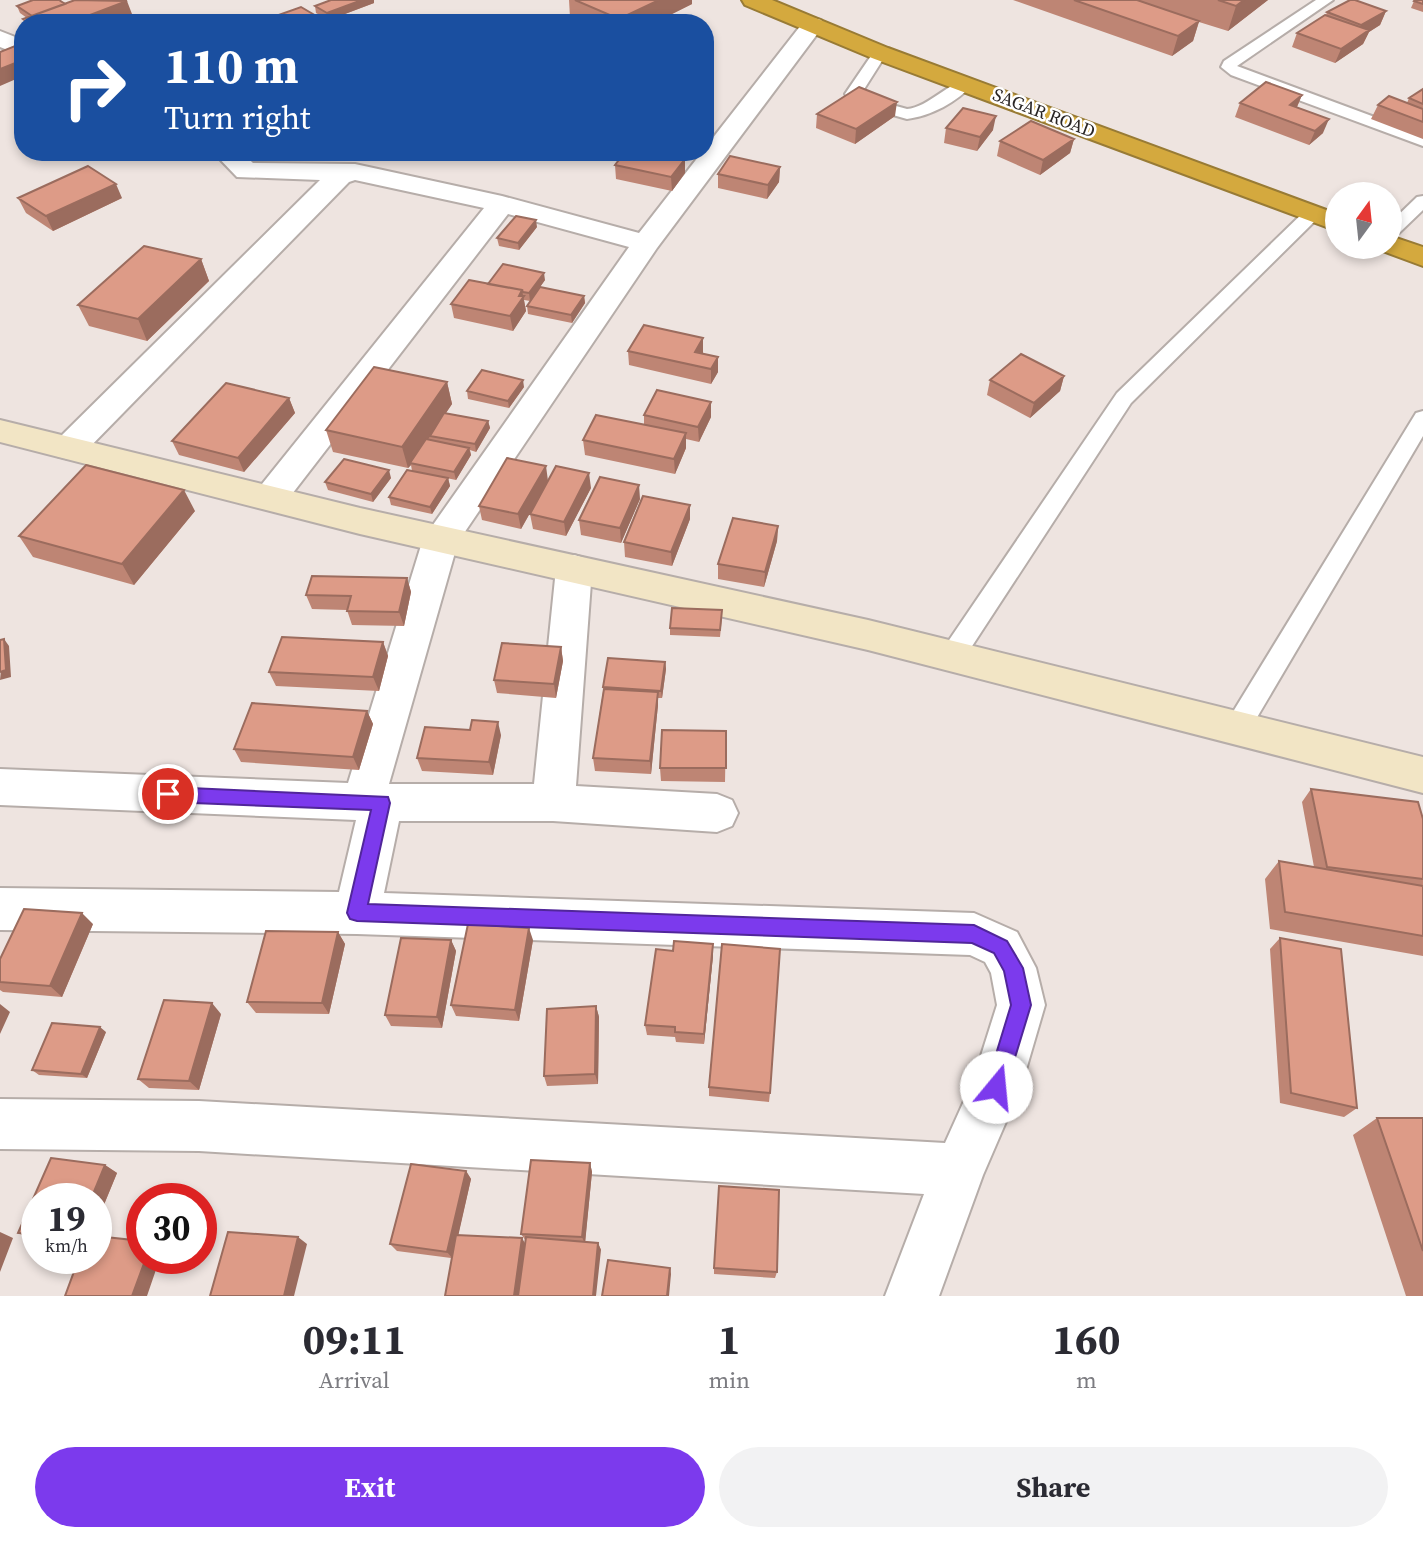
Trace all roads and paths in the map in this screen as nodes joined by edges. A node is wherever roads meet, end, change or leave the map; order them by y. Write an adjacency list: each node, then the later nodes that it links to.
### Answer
1 (753, 0): 4 (highway, SAGAR ROAD)
2 (785, 0): 14 (highway, SAGAR ROAD)
3 (1326, 0): 7 (lane)
4 (813, 25): 5 (highway, SAGAR ROAD); 8 (street)
5 (880, 53): 6 (highway, SAGAR ROAD); 6 (lane)
6 (965, 84): 14 (highway, SAGAR ROAD)
7 (1423, 141)
8 (714, 154)
9 (235, 161): 11 (street)
10 (709, 161): 19 (street)
11 (346, 173): 13 (street); 23 (street)
12 (1423, 201): 15 (lane)
13 (502, 204): 19 (street); 24 (street)
14 (1325, 211): 27 (lane)
15 (1402, 222)
16 (1402, 235): 17 (highway)
17 (1423, 240)
18 (1402, 241): 20 (highway)
19 (646, 243): 25 (street)
20 (1423, 257)
21 (1423, 418): 28 (lane)
22 (0, 431): 23 (main road)
23 (69, 448): 24 (main road)
24 (270, 498): 25 (main road)
25 (441, 539): 26 (main road); 32 (street)
26 (574, 569): 27 (main road); 31 (street)
27 (952, 656): 28 (main road)
28 (1237, 728): 29 (main road)
29 (1423, 775)
30 (0, 787): 32 (street)
31 (553, 803): 32 (street); 33 (street)
32 (373, 812): 34 (street)
33 (717, 813)
34 (360, 893): 35 (street); 37 (street)
35 (0, 909)
36 (0, 1124): 37 (street)
37 (959, 1170): 38 (street)
38 (912, 1296)

